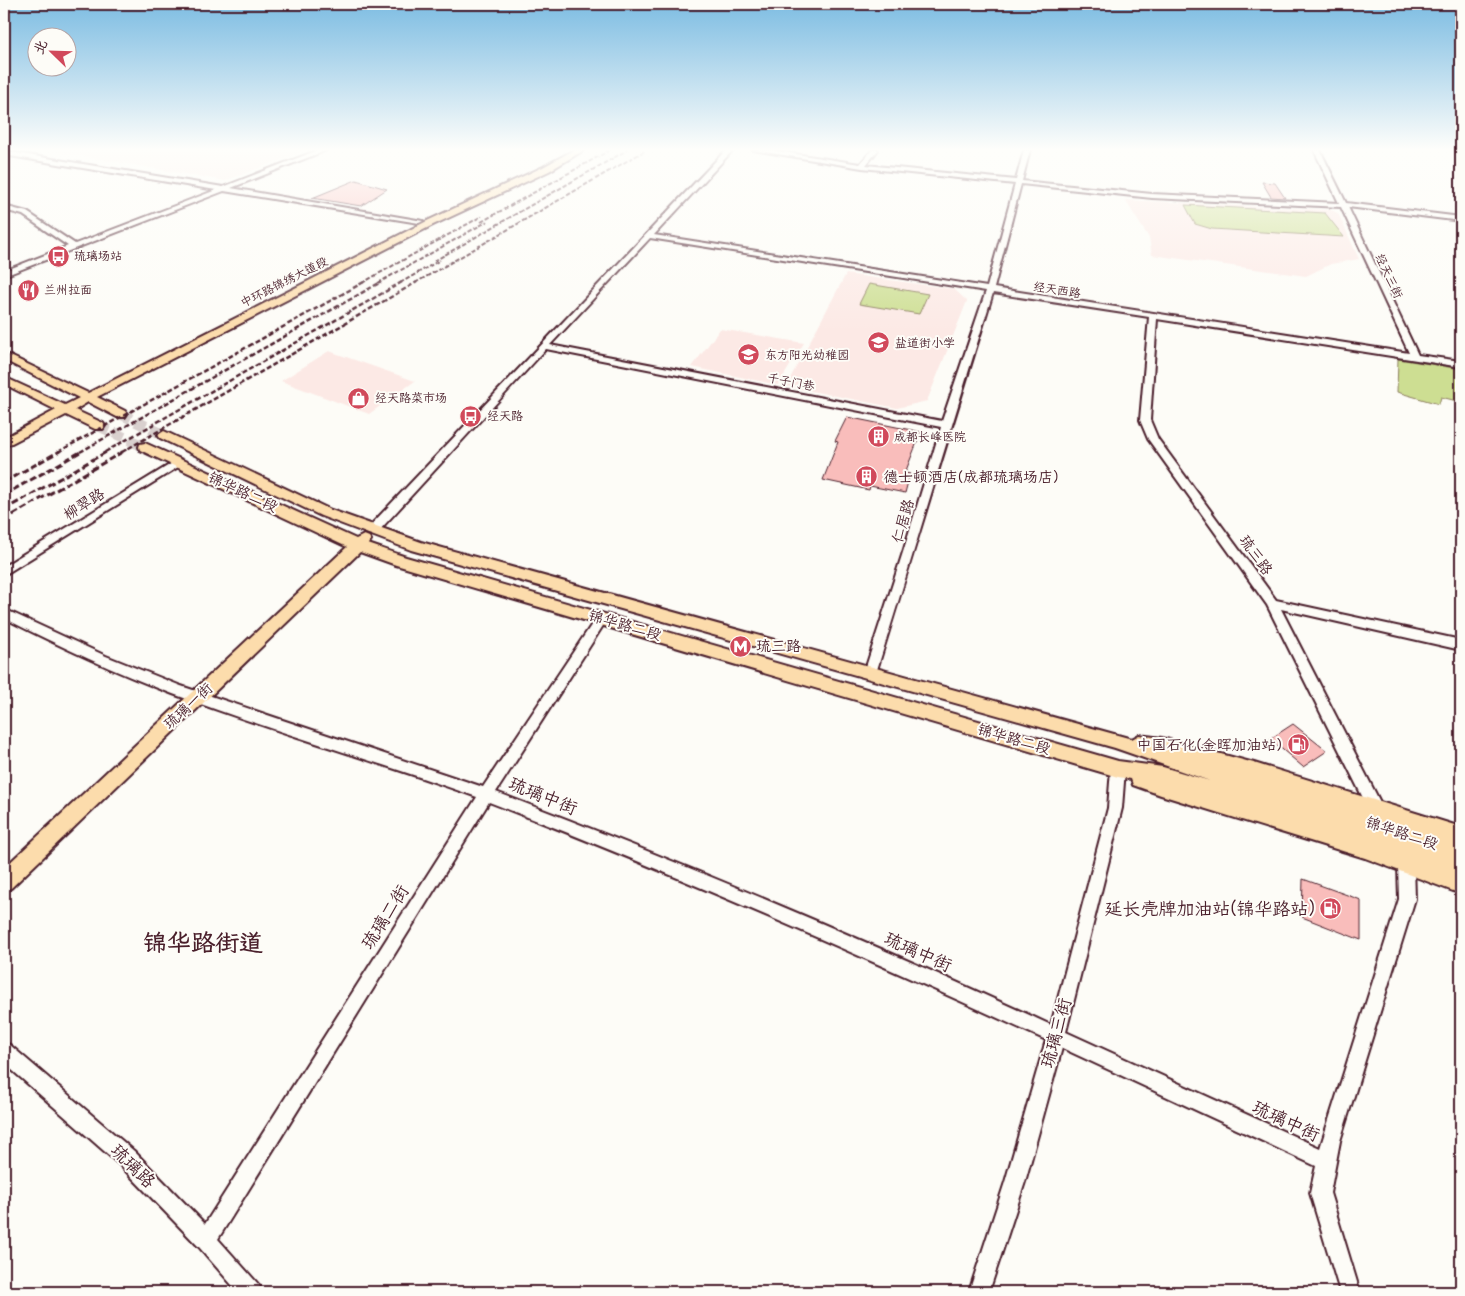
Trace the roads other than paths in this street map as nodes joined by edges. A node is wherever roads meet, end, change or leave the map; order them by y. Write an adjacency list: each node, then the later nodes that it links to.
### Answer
1 (14, 210): 13 (street)
2 (167, 210): 13 (street)
3 (362, 210): 11 (street)
4 (441, 210): 11 (main road, 中环路锦绣大道段)
5 (455, 210): 23 (main road, 中环路锦绣大道段)
6 (673, 210): 12 (street)
7 (1011, 210): 15 (street, 仁居路)
8 (1347, 210): 18 (street, 经天三街)
9 (1390, 210): 10 (street)
10 (1461, 219)
11 (420, 220): 23 (main road, 中环路锦绣大道段)
12 (651, 234): 15 (street, 经天西路); 17 (street)
13 (74, 247): 14 (street)
14 (4, 274)
15 (991, 287): 16 (street, 经天西路); 18 (street, 经天西路); 26 (street, 仁居路)
16 (1153, 316): 18 (street, 经天西路); 36 (street, 琉三路)
17 (544, 346): 26 (street, 千子门巷); 33 (street)
18 (1413, 354): 20 (street, 经天西路); 21 (street, 经天西路)
19 (4, 356): 23 (main road)
20 (1461, 358)
21 (1461, 364)
22 (4, 380): 24 (main road)
23 (82, 395): 24 (main road, 中环路锦绣大道段); 25 (main road)
24 (59, 408): 27 (main road); 28 (main road, 中环路锦绣大道段); 30 (main road, 中环路锦绣大道段)
25 (121, 414)
26 (946, 425): 40 (street, 仁居路)
27 (99, 426)
28 (4, 434)
29 (164, 435): 33 (main road, 锦华路二段)
30 (4, 444)
31 (145, 447): 32 (main road, 锦华路二段)
32 (179, 462): 34 (main road, 锦华路二段); 35 (street, 柳翠路)
33 (372, 531): 34 (main road, 琉璃一街); 40 (main road, 锦华路二段)
34 (357, 546): 38 (main road, 锦华路二段); 41 (main road, 琉璃一街)
35 (4, 571)
36 (1272, 603): 39 (street); 45 (street, 琉三路)
37 (4, 612): 41 (street, 琉璃中街)
38 (602, 618): 43 (main road, 锦华路二段); 44 (street, 琉璃二街)
39 (1461, 645)
40 (870, 673): 42 (main road, 锦华路二段)
41 (198, 698): 44 (street, 琉璃中街); 50 (main road, 琉璃一街)
42 (1115, 741): 45 (main road, 锦华路二段); 47 (main road, 锦华路二段)
43 (1118, 769): 48 (main road, 锦华路二段); 49 (main road, 锦华路二段); 52 (street, 琉璃三街)
44 (486, 794): 52 (street, 琉璃中街); 55 (street, 琉璃二街)
45 (1376, 808): 46 (main road, 锦华路二段)
46 (1461, 836)
47 (1461, 853)
48 (1406, 864): 51 (main road, 锦华路二段); 54 (street)
49 (1461, 867)
50 (4, 881)
51 (1461, 884)
52 (1056, 1035): 54 (street, 琉璃中街); 57 (street, 琉璃三街)
53 (4, 1051): 55 (street, 琉璃路)
54 (1326, 1161): 58 (street)
55 (206, 1240): 56 (street, 琉璃路)
56 (252, 1292)
57 (979, 1292)
58 (1350, 1292)

